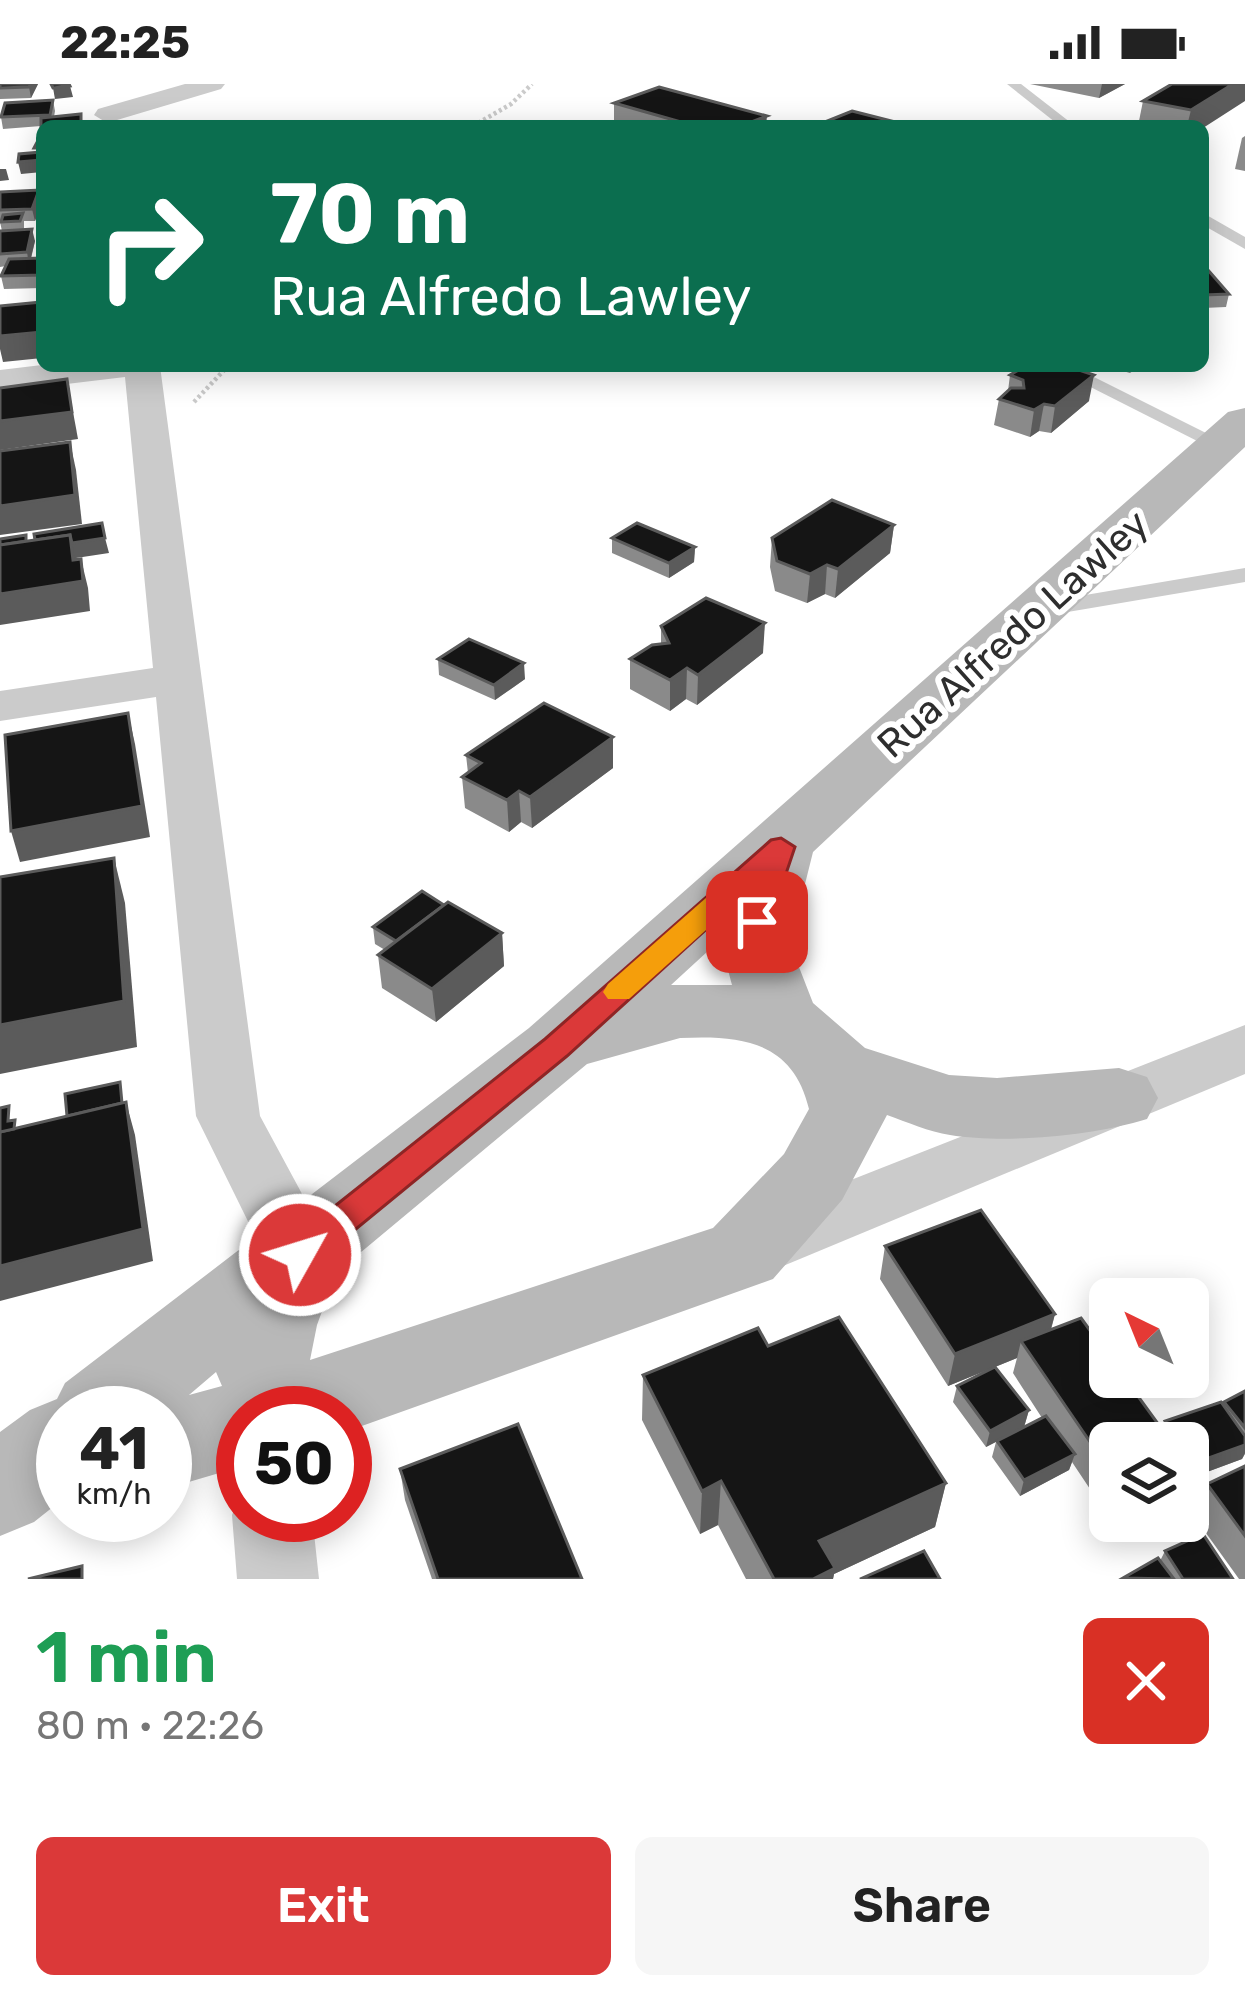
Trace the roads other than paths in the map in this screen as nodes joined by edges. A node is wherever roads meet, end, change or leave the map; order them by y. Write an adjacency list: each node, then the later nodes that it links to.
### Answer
1 (98, 84): 4 (street)
2 (212, 84): 4 (street)
3 (1013, 84): 5 (lane)
4 (108, 120)
5 (1060, 120)
6 (1209, 222): 7 (lane)
7 (1245, 244)
8 (74, 372): 11 (street)
9 (143, 372): 15 (street)
10 (1073, 372): 12 (lane)
11 (0, 381)
12 (1233, 434): 14 (main road, Rua Alfredo Lawley)
13 (1245, 574): 14 (lane)
14 (1040, 610): 17 (main road, Rua Alfredo Lawley)
15 (177, 679): 16 (street); 24 (street)
16 (0, 706)
17 (781, 847): 18 (main road); 19 (main road, Rua Alfredo Lawley)
18 (782, 1018): 19 (main road); 21 (main road)
19 (556, 1048): 24 (main road, Rua Alfredo Lawley)
20 (1245, 1048): 22 (street)
21 (838, 1068): 22 (main road); 23 (main road)
22 (1119, 1098): 23 (street)
23 (743, 1254): 27 (main road)
24 (300, 1255): 25 (main road, Rua Alfredo Lawley); 26 (main road)
25 (133, 1386)
26 (266, 1386)
27 (359, 1386)
28 (36, 1462): 30 (main road)
29 (36, 1481): 30 (main road)
30 (0, 1491)
31 (275, 1542): 32 (street)
32 (278, 1579)

